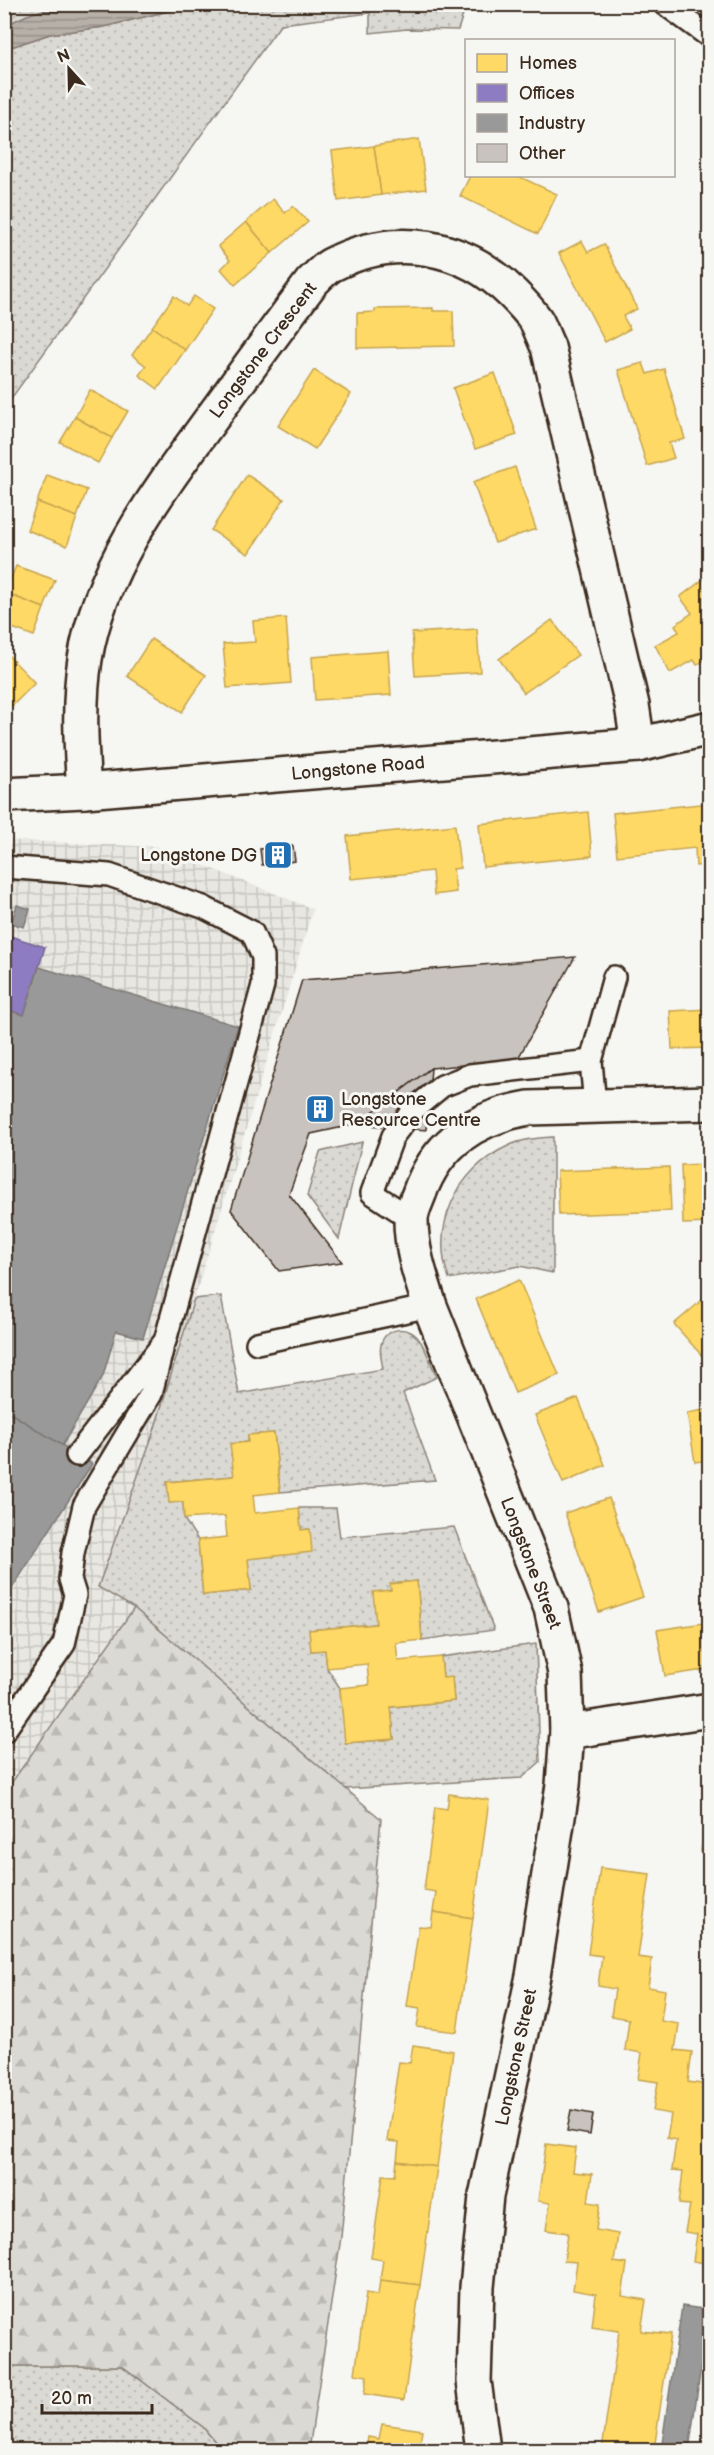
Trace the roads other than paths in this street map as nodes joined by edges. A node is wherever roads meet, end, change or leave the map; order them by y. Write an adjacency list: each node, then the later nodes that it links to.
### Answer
1 (665, 4): 2 (lane)
2 (710, 37)
3 (710, 728): 4 (street, Longstone Road)
4 (638, 745): 5 (street, Longstone Road); 5 (street, Longstone Crescent)
5 (84, 791): 6 (street, Longstone Road)
6 (4, 795)
7 (4, 867): 14 (lane)
8 (614, 977): 9 (lane)
9 (591, 1060): 11 (lane); 12 (lane)
10 (710, 1103): 11 (street, Longstone Street)
11 (595, 1107): 12 (street, Longstone Street)
12 (410, 1218): 13 (street, Longstone Street)
13 (430, 1305): 15 (lane); 19 (street, Longstone Street)
14 (165, 1341): 16 (lane); 18 (lane)
15 (257, 1343)
16 (77, 1455)
17 (710, 1710): 19 (street)
18 (4, 1731)
19 (567, 1732): 20 (street, Longstone Street)
20 (483, 2451)

